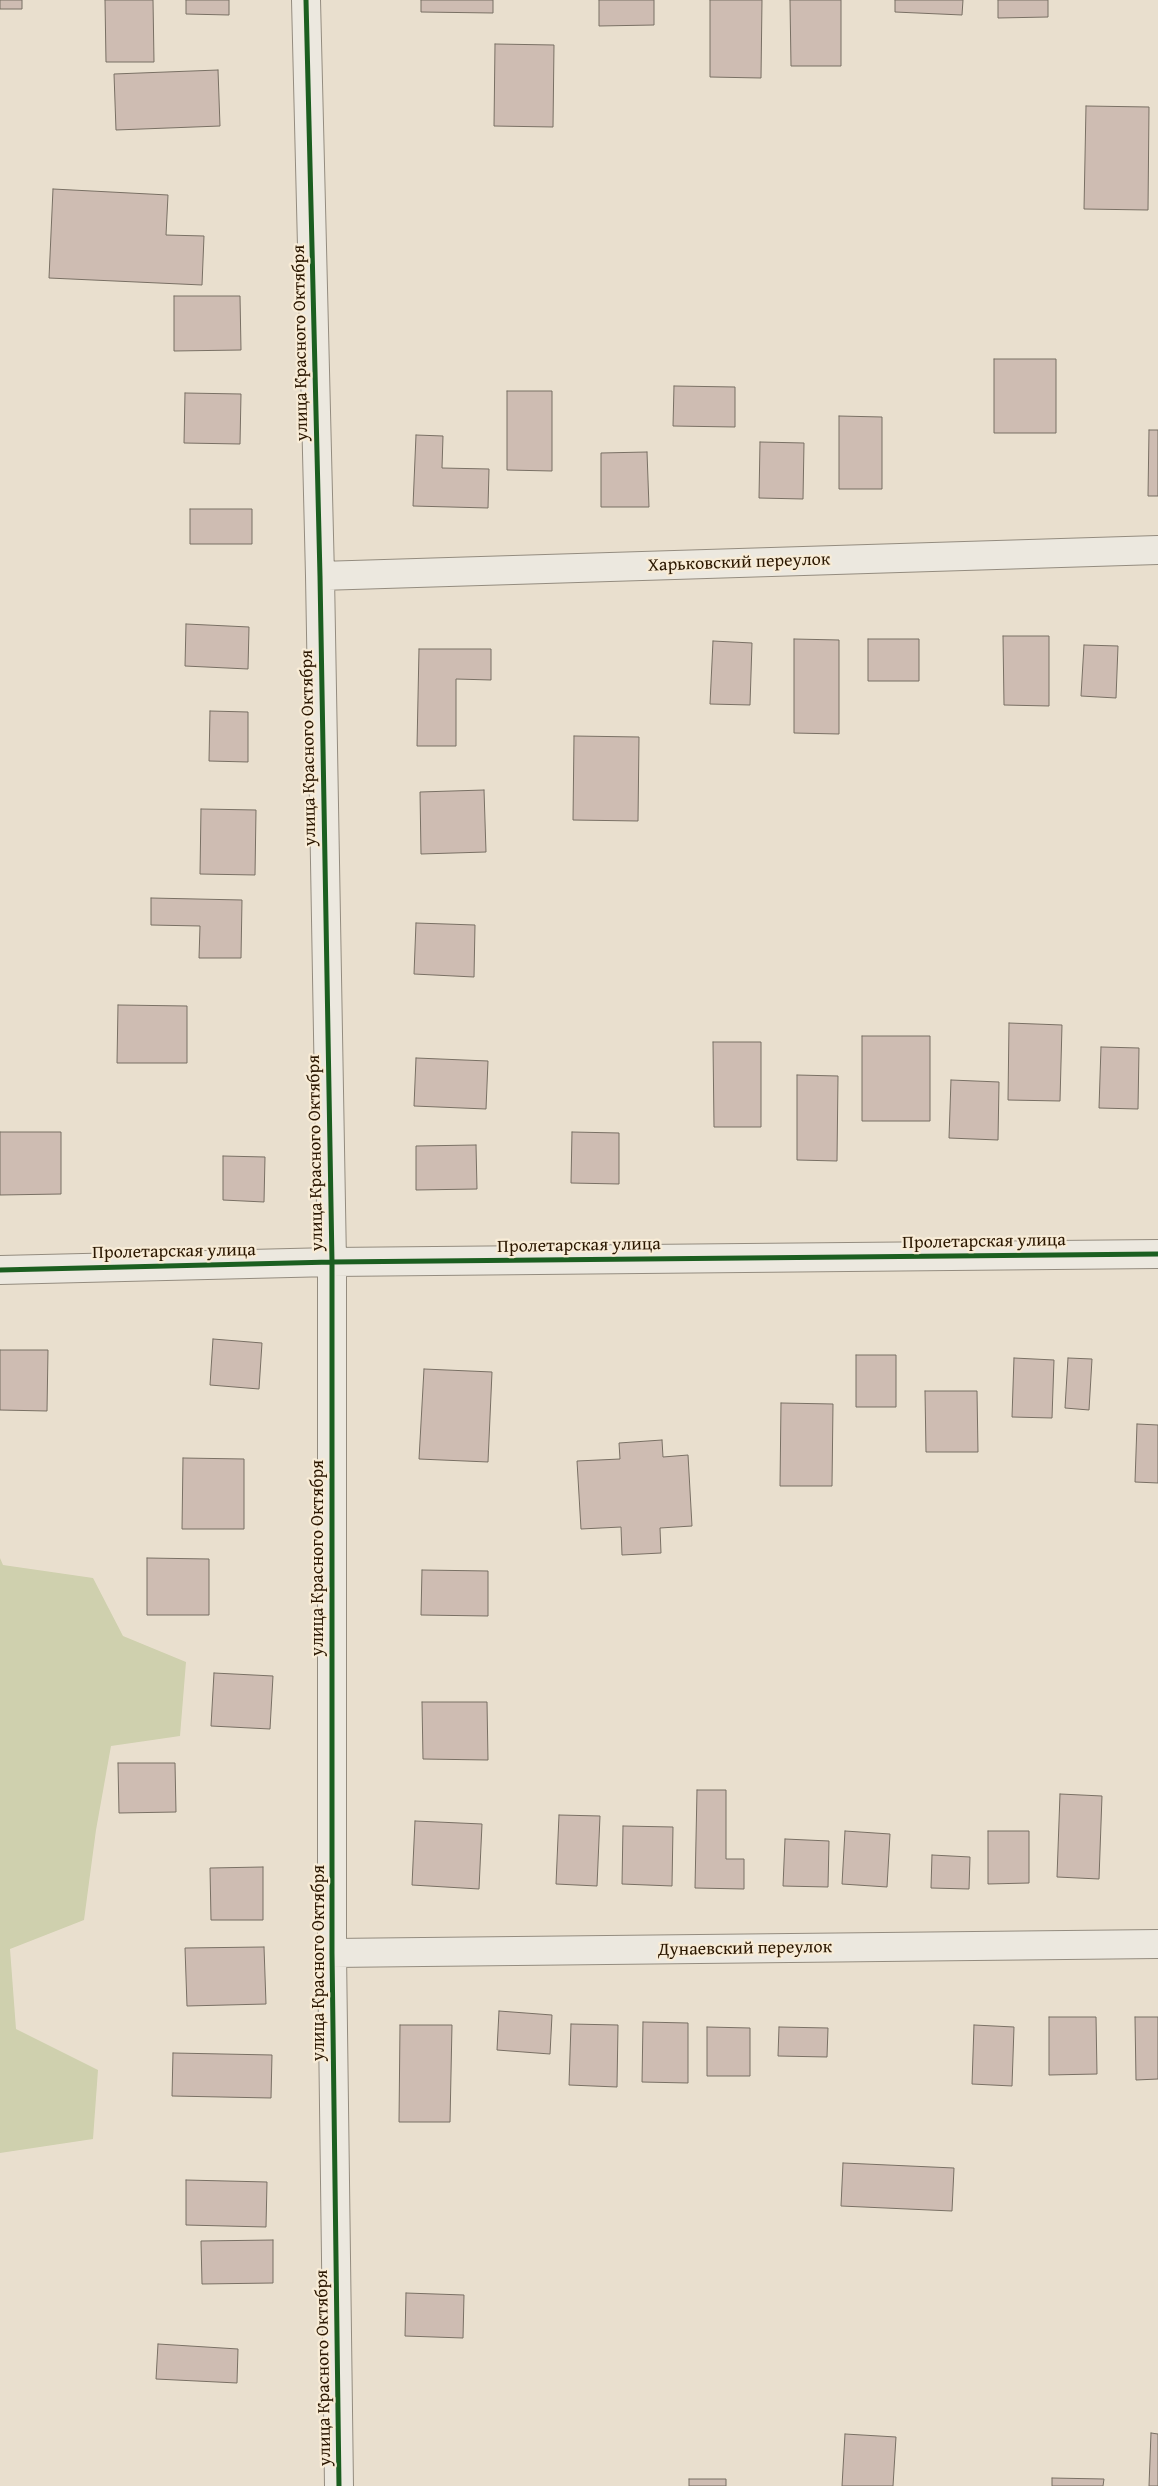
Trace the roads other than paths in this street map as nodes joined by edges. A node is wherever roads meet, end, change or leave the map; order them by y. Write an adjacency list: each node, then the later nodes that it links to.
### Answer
1 (306, 0): 3 (street, улица Красного Октября)
2 (1158, 550): 3 (street, Харьковский переулок)
3 (320, 576): 5 (street, улица Красного Октября)
4 (1158, 1254): 5 (street, Пролетарская улица)
5 (332, 1262): 6 (street, Пролетарская улица); 8 (street, улица Красного Октября)
6 (0, 1270)
7 (1158, 1944): 8 (street, Дунаевский переулок)
8 (332, 1953): 9 (street, улица Красного Октября)
9 (339, 2486)

